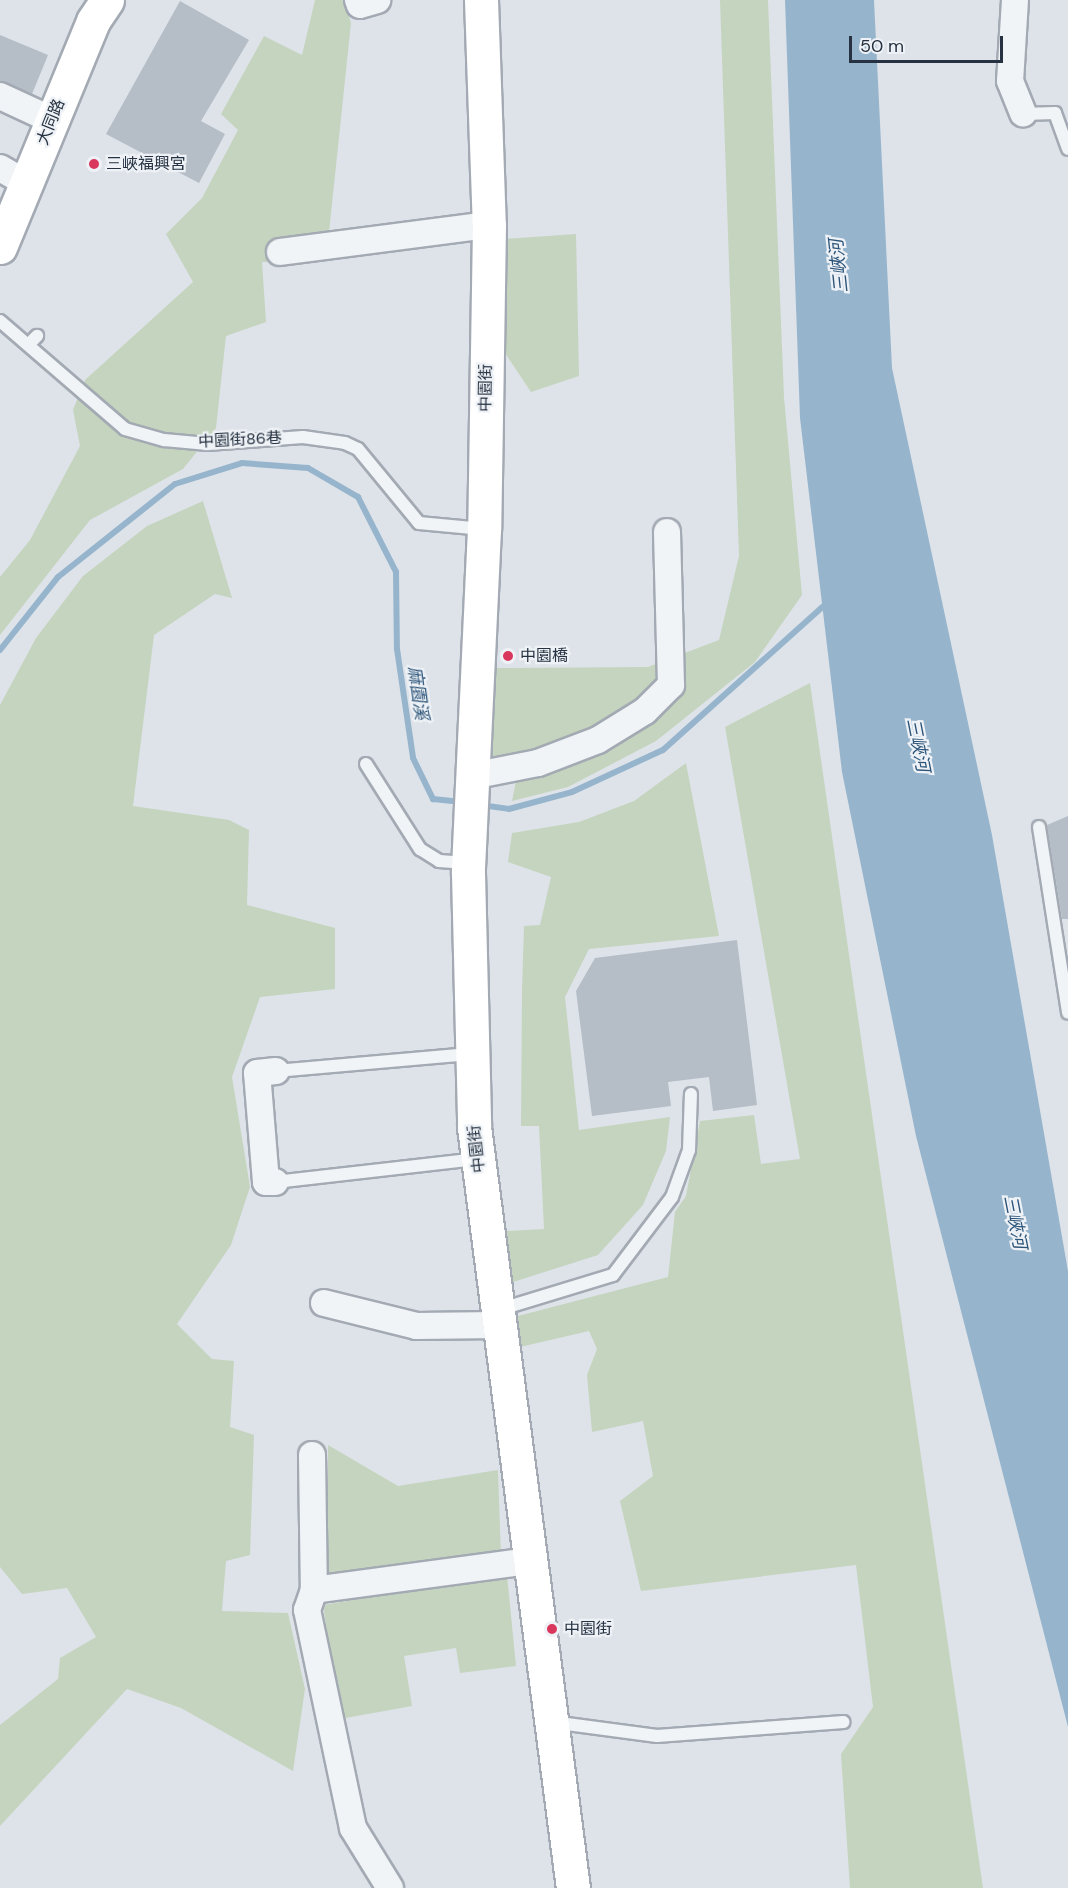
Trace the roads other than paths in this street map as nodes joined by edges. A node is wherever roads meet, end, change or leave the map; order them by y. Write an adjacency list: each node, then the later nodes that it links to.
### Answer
1 (107, 0): 8 (street, 大同路)
2 (358, 0): 3 (street)
3 (376, 0)
4 (481, 0): 11 (street, 中園街)
5 (1015, 0): 7 (street)
6 (0, 96): 8 (street)
7 (1023, 114): 9 (lane)
8 (51, 120): 10 (street, 大同路)
9 (1068, 149)
10 (13, 176): 12 (street, 大同路)
11 (489, 225): 13 (street); 15 (street, 中園街)
12 (0, 247)
13 (280, 252)
14 (0, 321): 15 (lane, 中園街86巷)
15 (484, 529): 18 (street, 中園街)
16 (668, 532): 18 (street)
17 (366, 764): 20 (lane)
18 (472, 776): 20 (street)
19 (1039, 827): 21 (lane)
20 (468, 868): 22 (street, 中園街)
21 (1068, 1013)
22 (472, 1054): 23 (lane); 25 (street, 中園街)
23 (276, 1071): 26 (street)
24 (691, 1094): 28 (lane)
25 (478, 1159): 26 (lane); 28 (street, 中園街)
26 (275, 1182)
27 (324, 1303): 28 (street)
28 (498, 1318): 30 (street, 中園街)
29 (312, 1455): 31 (street)
30 (528, 1561): 31 (street); 32 (street, 中園街)
31 (314, 1590): 34 (street)
32 (551, 1722): 33 (lane); 35 (street, 中園街)
33 (843, 1722)
34 (390, 1888)
35 (573, 1888)

